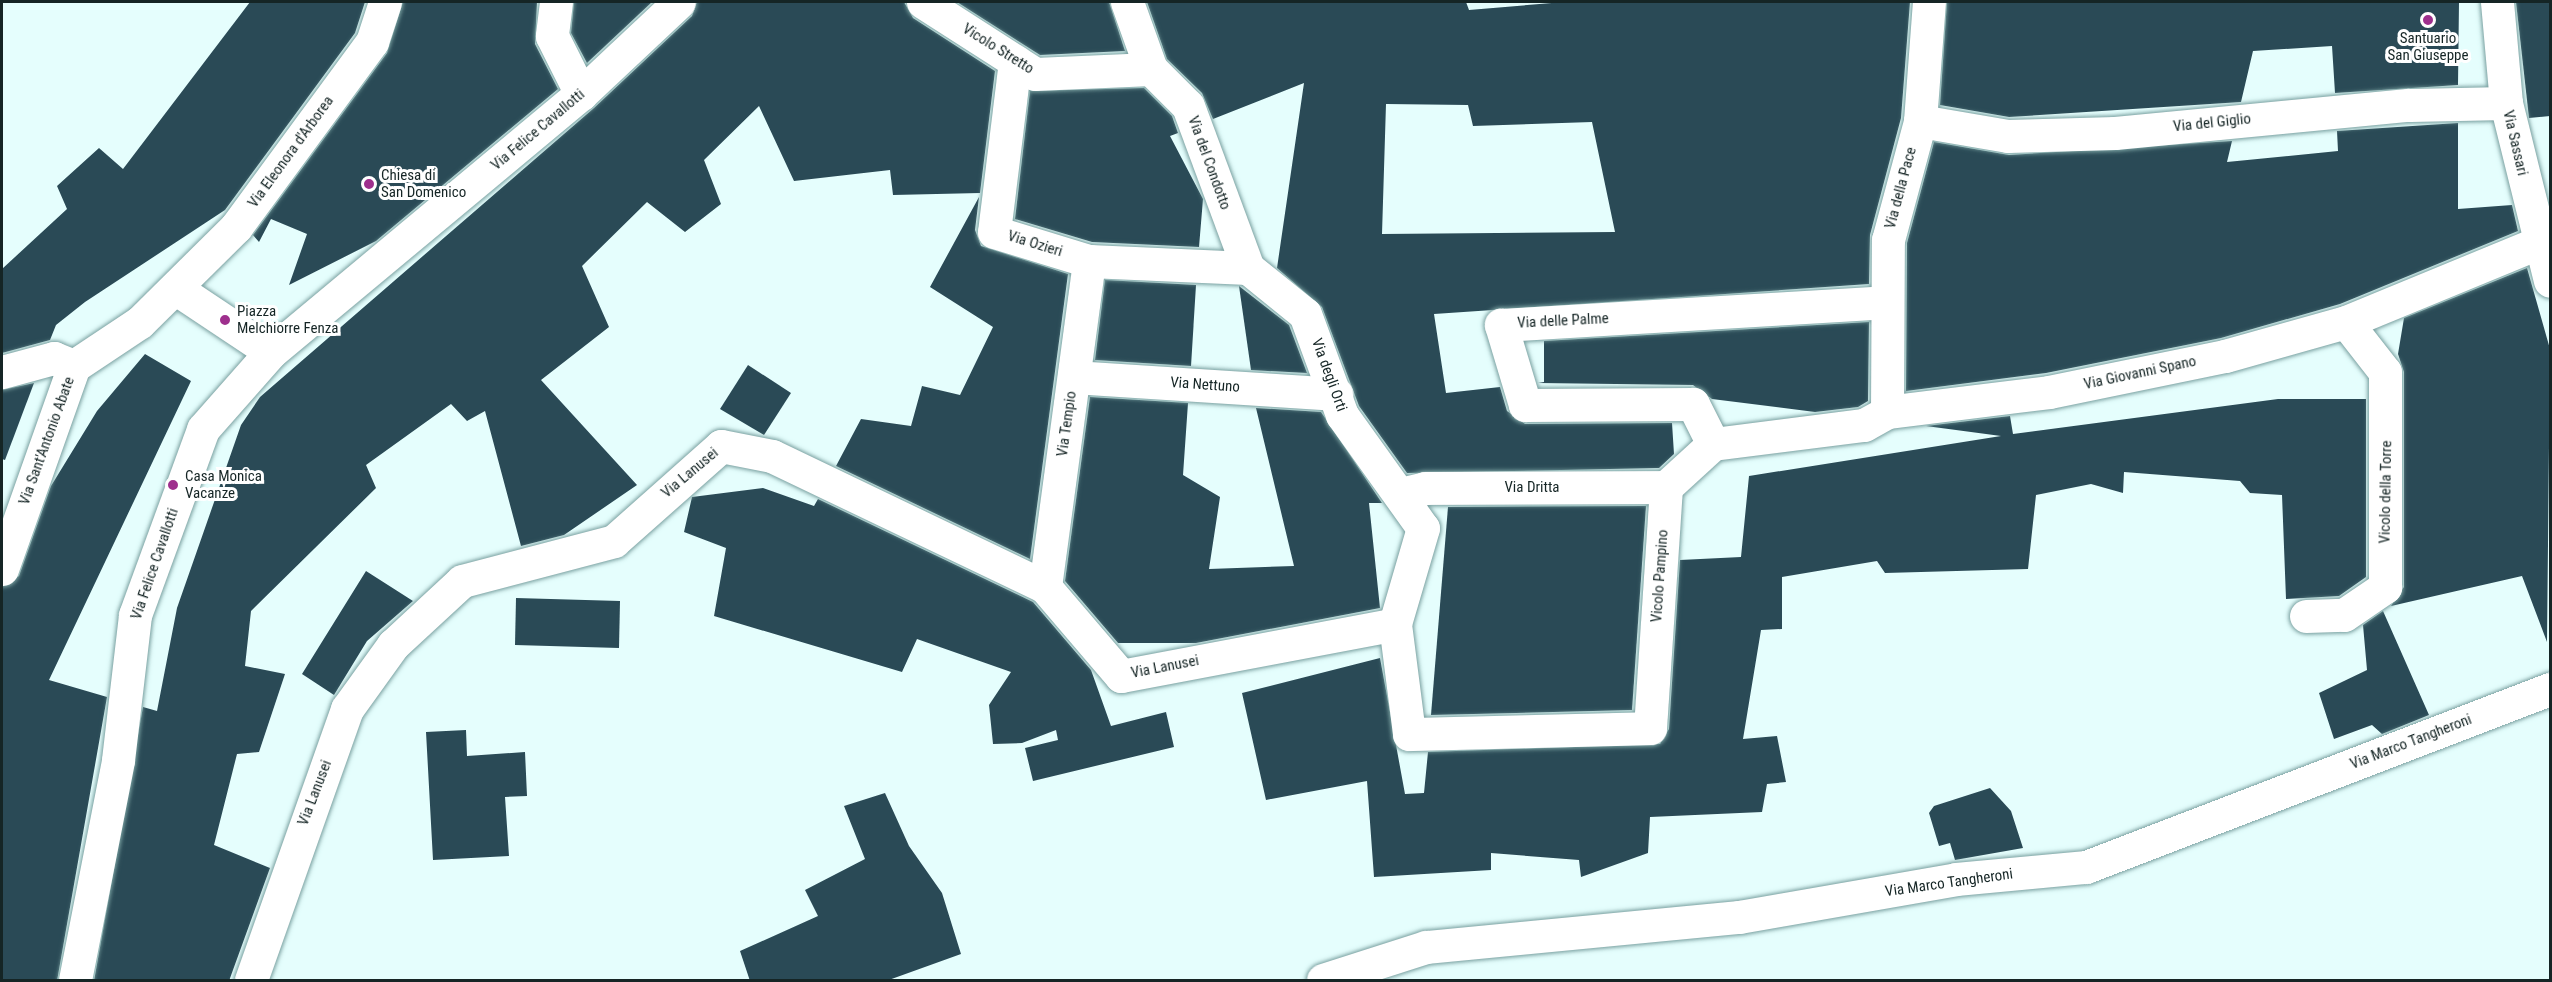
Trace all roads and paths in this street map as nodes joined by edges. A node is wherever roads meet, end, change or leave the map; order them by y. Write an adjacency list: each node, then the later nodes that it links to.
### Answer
1 (386, 2): 17 (street, Via Eleonora d'Arborea)
2 (556, 2): 10 (street)
3 (679, 2): 10 (street, Via Felice Cavallotti)
4 (923, 2): 8 (street, Vicolo Stretto)
5 (1127, 2): 9 (street, Via del Condotto)
6 (1929, 2): 12 (street, Via della Pace)
7 (2497, 2): 11 (street, Via Sassari)
8 (1015, 61): 9 (street, Vicolo Stretto); 14 (street, Via Ozieri)
9 (1151, 69): 15 (street, Via del Condotto)
10 (581, 94): 20 (street, Via Felice Cavallotti)
11 (2506, 103): 12 (street, Via del Giglio); 13 (street, Via Sassari)
12 (1920, 121): 18 (street, Via della Pace)
13 (2544, 240): 16 (street, Via Sassari); 19 (street, Via Giovanni Spano)
14 (1089, 261): 15 (street, Via Ozieri); 23 (street, Via Tempio)
15 (1248, 268): 24 (street, Via degli Orti)
16 (2550, 281)
17 (175, 288): 20 (street); 21 (street, Via Sant'Antonio Abate)
18 (1885, 302): 25 (street, Via della Pace); 26 (street, Via delle Palme)
19 (2346, 322): 25 (street, Via Giovanni Spano); 31 (street, Vicolo della Torre)
20 (271, 352): 34 (street, Via Felice Cavallotti)
21 (74, 366): 22 (street); 29 (street, Via Sant'Antonio Abate)
22 (2, 372)
23 (1074, 376): 24 (street, Via Nettuno); 30 (street, Via Tempio)
24 (1336, 394): 28 (street, Via degli Orti)
25 (1887, 412): 26 (street, Via Giovanni Spano)
26 (1713, 444): 27 (street)
27 (1666, 487): 28 (street, Via Dritta); 32 (street, Vicolo Pampino)
28 (1400, 494): 32 (street, Via degli Orti)
29 (2, 569)
30 (1045, 588): 32 (street, Via Lanusei); 35 (street, Via Lanusei)
31 (2306, 616)
32 (1395, 624)
33 (2550, 689): 36 (street, Via Marco Tangheroni)
34 (75, 981)
35 (251, 981)
36 (1323, 981)

